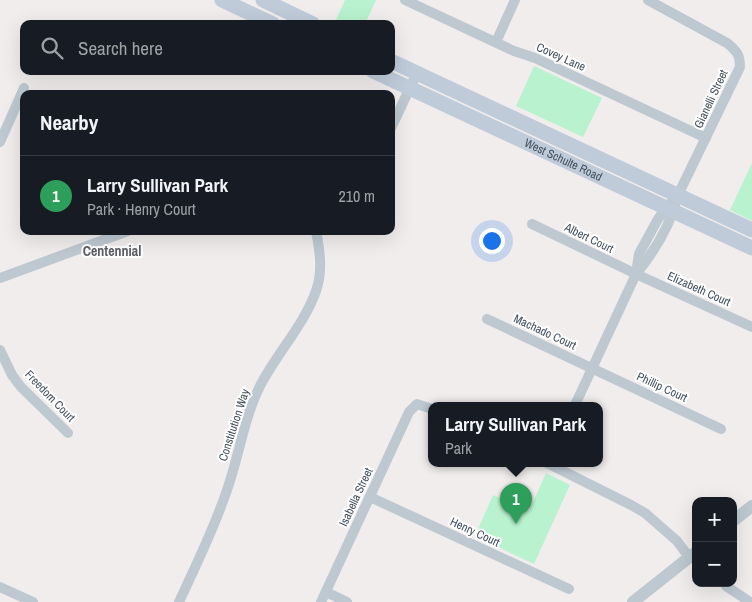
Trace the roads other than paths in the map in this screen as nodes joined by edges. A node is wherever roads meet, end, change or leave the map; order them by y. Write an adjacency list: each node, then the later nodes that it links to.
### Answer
1 (222, 0): 6 (main road)
2 (263, 0): 7 (main road)
3 (405, 0): 8 (street, Covey Lane)
4 (515, 0): 8 (street)
5 (648, 0): 15 (street, Gianelli Street)
6 (264, 20)
7 (305, 20)
8 (496, 42): 15 (street, Covey Lane)
9 (395, 63): 10 (main road, West Schulte Road)
10 (417, 73): 12 (street); 17 (main road, West Schulte Road)
11 (382, 75): 12 (main road, West Schulte Road)
12 (410, 88): 14 (street); 18 (main road, West Schulte Road)
13 (20, 97): 16 (street)
14 (395, 120)
15 (706, 138): 17 (street, Gianelli Street)
16 (0, 142)
17 (678, 195): 18 (street, Gianelli Street); 20 (main road, West Schulte Road)
18 (670, 209): 23 (main road, West Schulte Road); 24 (street, Gianelli Street)
19 (532, 224): 24 (street, Albert Court)
20 (752, 230)
21 (117, 235): 25 (street)
22 (317, 235): 44 (street, Constitution Way)
23 (752, 248)
24 (636, 274): 27 (street, Elizabeth Court); 29 (street, Gianelli Street)
25 (0, 278)
26 (487, 319): 29 (street, Machado Court)
27 (752, 327)
28 (0, 350): 33 (street, Freedom Court)
29 (592, 368): 30 (street, Gianelli Street); 32 (street, Phillip Court)
30 (576, 402)
31 (428, 408): 35 (street, Isabella Street)
32 (721, 429)
33 (68, 433)
34 (556, 467): 38 (street)
35 (370, 497): 41 (street, Henry Court); 42 (street, Isabella Street)
36 (752, 506): 37 (street)
37 (737, 518)
38 (692, 554): 46 (street)
39 (0, 587): 43 (street)
40 (728, 587): 47 (street)
41 (569, 589)
42 (323, 597): 45 (street)
43 (33, 602)
44 (179, 602)
45 (347, 602)
46 (632, 602)
47 (750, 602)

